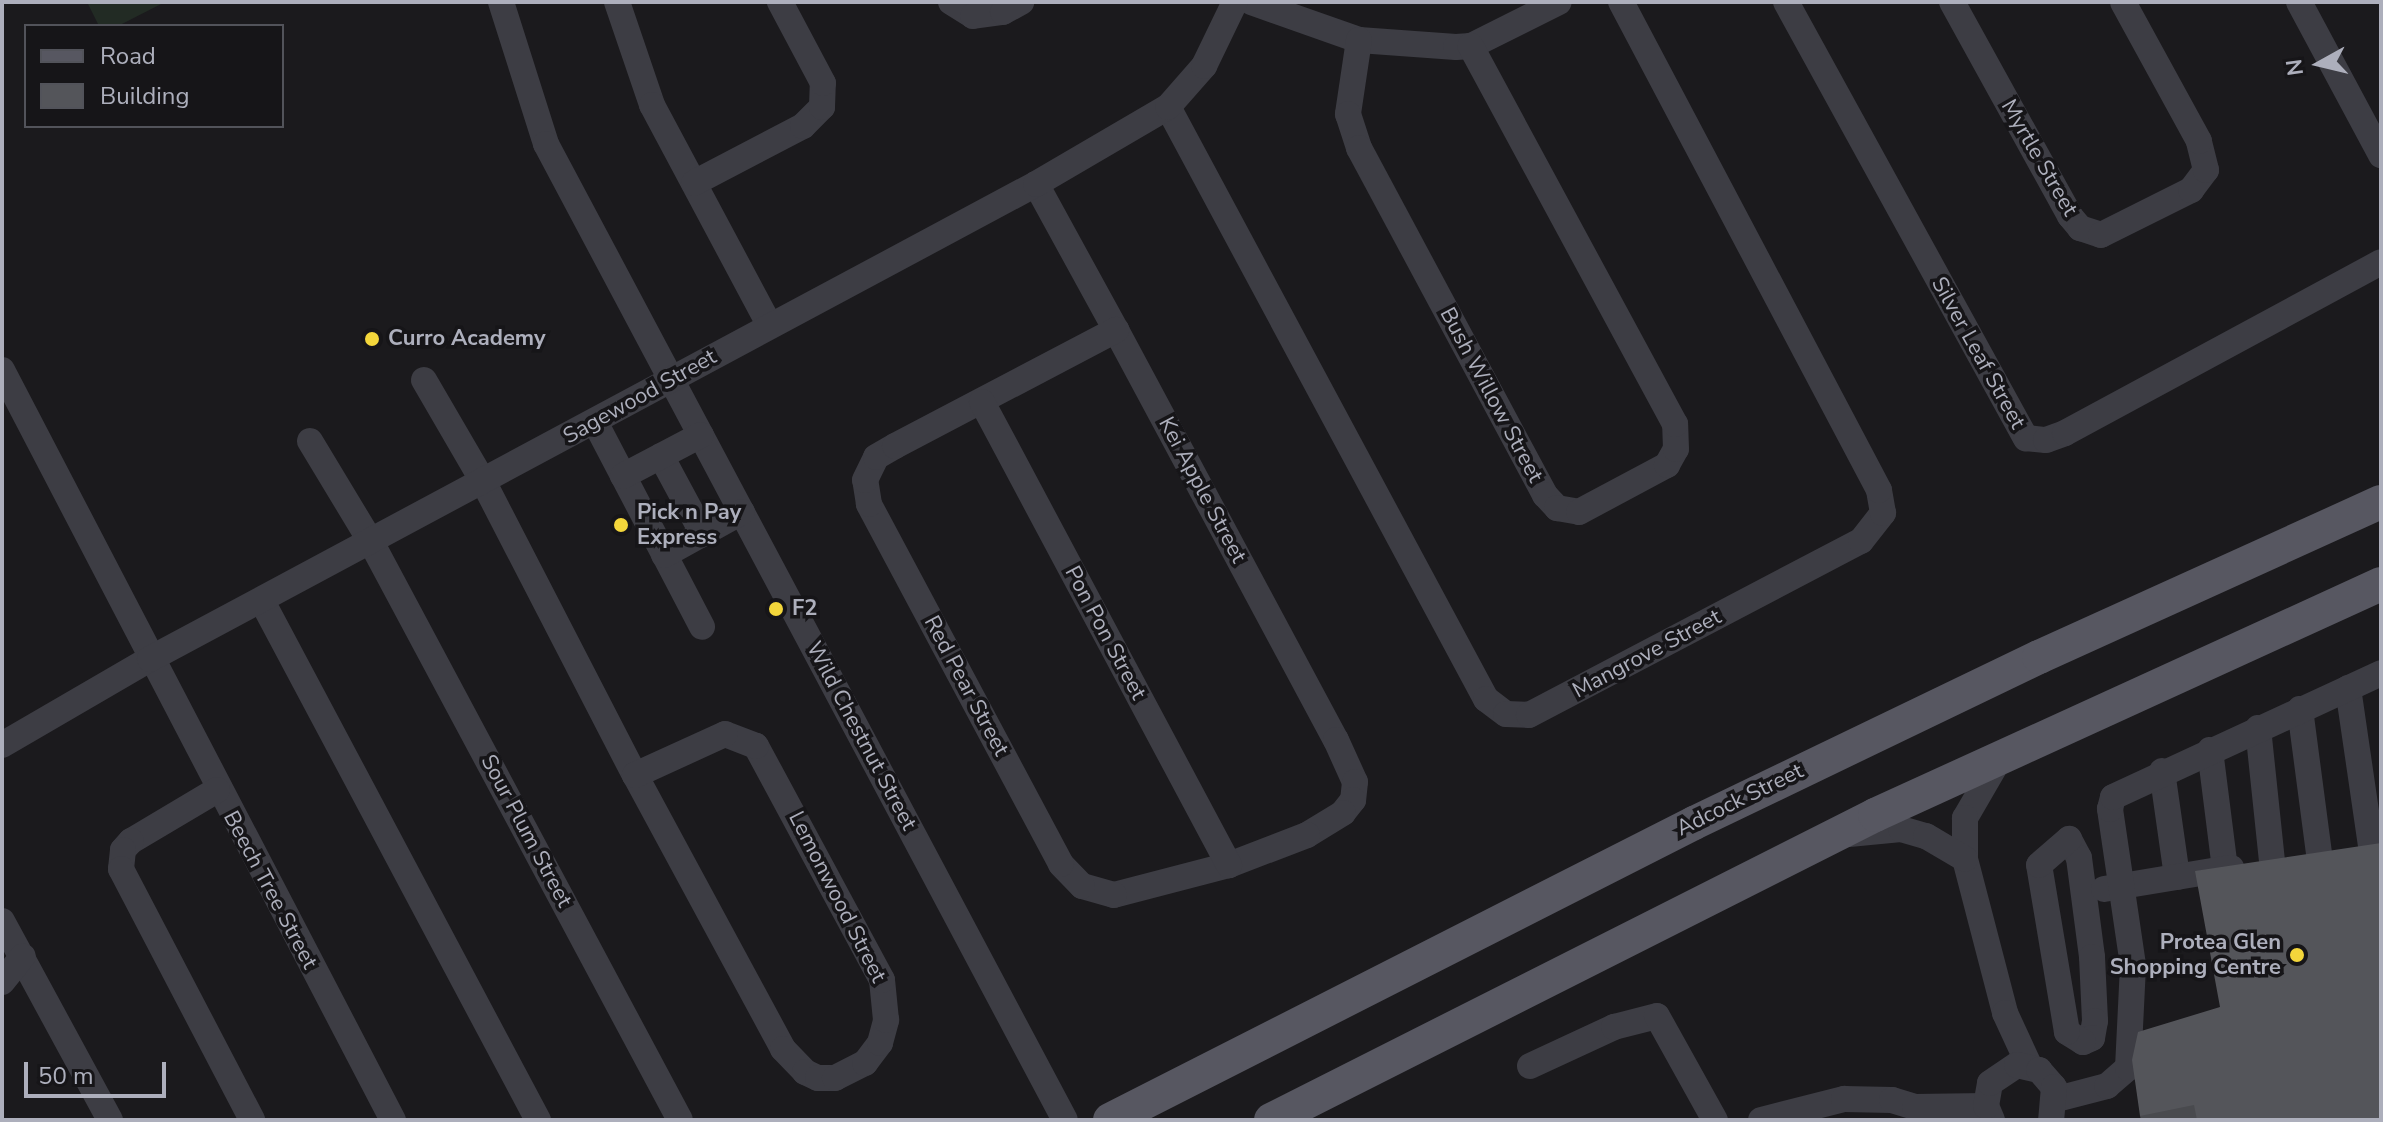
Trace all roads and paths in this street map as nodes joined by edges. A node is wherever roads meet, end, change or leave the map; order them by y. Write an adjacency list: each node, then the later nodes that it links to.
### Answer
1 (501, 2): 25 (street, Wild Chestnut Street)
2 (617, 2): 18 (street)
3 (780, 2): 18 (street)
4 (951, 2): 5 (street)
5 (1021, 2)
6 (1235, 2): 16 (street, Sagewood Street)
7 (1251, 2): 14 (street)
8 (1559, 2): 15 (street)
9 (1621, 2): 16 (street, Mangrove Street)
10 (1786, 2): 20 (street, Silver Leaf Street)
11 (1952, 2): 12 (street, Myrtle Street)
12 (2123, 2)
13 (2299, 2): 17 (street)
14 (1359, 40): 15 (street); 15 (street, Bush Willow Street)
15 (1471, 46)
16 (1168, 107): 19 (street, Sagewood Street)
17 (2381, 155)
18 (694, 183): 21 (street)
19 (1036, 184): 21 (street, Sagewood Street); 22 (street, Kei Apple Street)
20 (2381, 262)
21 (769, 324): 25 (street, Sagewood Street)
22 (1116, 330): 26 (street, Red Pear Street); 52 (street, Kei Apple Street)
23 (2, 370): 41 (street, Beech Tree Street)
24 (424, 380): 32 (street, Lemonwood Street)
25 (672, 380): 27 (street, Sagewood Street); 28 (street, Wild Chestnut Street)
26 (982, 402): 58 (street, Pon Pon Street); 58 (street, Red Pear Street)
27 (595, 422): 31 (street); 32 (street, Sagewood Street)
28 (701, 435): 30 (street); 34 (street, Wild Chestnut Street)
29 (310, 441): 36 (street, Sour Plum Street)
30 (661, 456): 31 (street); 35 (street)
31 (623, 476): 37 (street)
32 (484, 483): 36 (street, Sagewood Street); 50 (street, Lemonwood Street)
33 (2381, 502): 78 (main road, Adcock Street)
34 (742, 512): 35 (street); 77 (street, Wild Chestnut Street)
35 (703, 534): 37 (street)
36 (371, 542): 39 (street, Sagewood Street); 76 (street, Sour Plum Street)
37 (664, 555): 40 (street)
38 (2381, 584): 48 (main road)
39 (262, 601): 41 (street, Sagewood Street); 75 (street)
40 (702, 627)
41 (150, 659): 46 (street, Sagewood Street); 51 (street, Beech Tree Street)
42 (2381, 673): 43 (street)
43 (2348, 688): 44 (street); 54 (street)
44 (2300, 709): 45 (street); 55 (street)
45 (2258, 728): 47 (street); 57 (street)
46 (2, 745)
47 (2210, 750): 49 (street); 59 (street)
48 (2001, 756): 53 (main road); 56 (street)
49 (2162, 771): 60 (street); 61 (street)
50 (635, 775): 50 (street, Lemonwood Street)
51 (217, 790): 73 (street); 74 (street, Beech Tree Street)
52 (1353, 800): 58 (street, Red Pear Street)
53 (1831, 837): 56 (street); 79 (main road)
54 (2376, 846): 55 (street)
55 (2319, 854): 57 (street)
56 (1965, 859): 66 (street)
57 (2272, 862): 59 (street)
58 (1229, 865)
59 (2225, 869): 60 (street)
60 (2177, 877): 61 (street)
61 (2121, 886): 62 (street); 70 (street)
62 (2084, 892): 62 (street)
63 (2, 921): 64 (street)
64 (23, 956): 65 (street); 72 (street)
65 (2, 982)
66 (2005, 1013): 67 (street); 69 (street)
67 (2029, 1065): 69 (street); 70 (street)
68 (1530, 1066): 80 (street)
69 (1997, 1074): 71 (street)
70 (2054, 1109)
71 (1989, 1113): 81 (street)
72 (110, 1120)
73 (252, 1120)
74 (393, 1120)
75 (538, 1120)
76 (680, 1120)
77 (1065, 1120)
78 (1110, 1120)
79 (1271, 1120)
80 (1715, 1120)
81 (1761, 1120)

